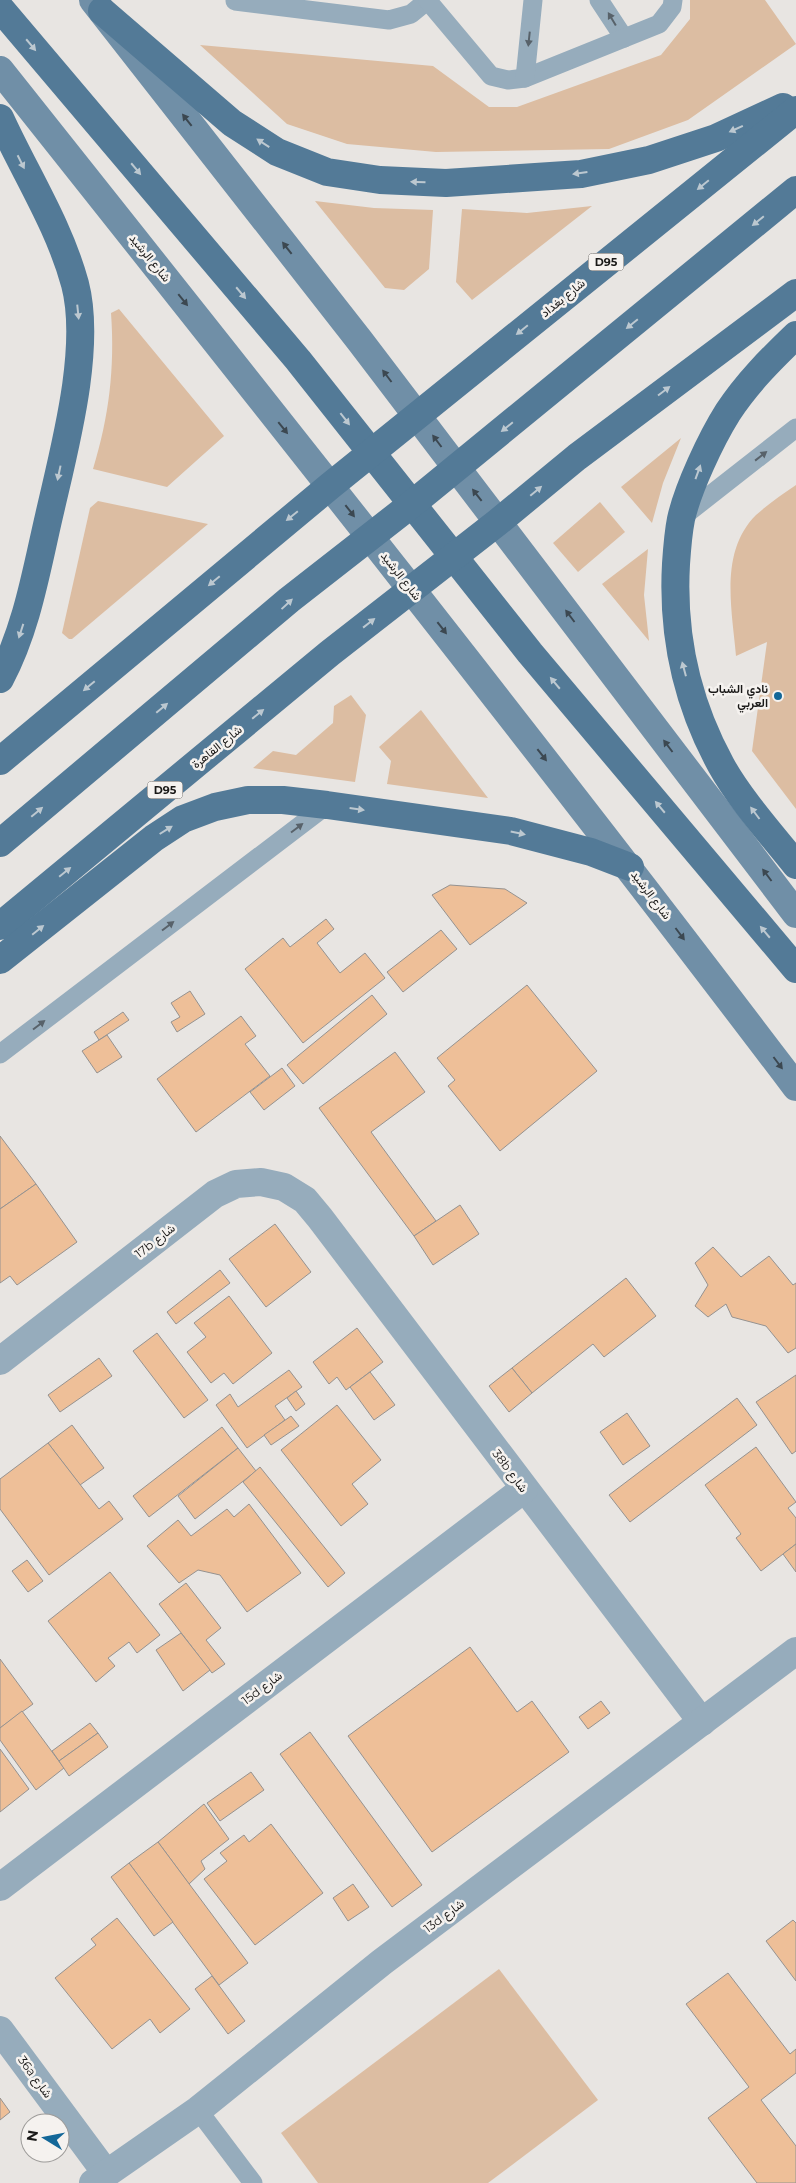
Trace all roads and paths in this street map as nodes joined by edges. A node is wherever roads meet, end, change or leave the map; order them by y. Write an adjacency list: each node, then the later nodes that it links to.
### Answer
1 (428, 0): 5 (lane); 10 (lane)
2 (533, 0): 10 (lane, one-way to 10)
3 (599, 0): 8 (lane, one-way to 3)
4 (673, 0): 8 (lane)
5 (234, 1)
6 (97, 5): 11 (main road, one-way to 6); 17 (main road, one-way to 6)
7 (0, 8): 19 (main road, one-way to 19)
8 (624, 38): 10 (lane)
9 (0, 70): 21 (main road, شارع الرشيد, one-way to 21)
10 (525, 78)
11 (796, 102)
12 (796, 110): 17 (main road, شارع بغداد / D95, one-way to 17)
13 (0, 118): 28 (main road, one-way to 28)
14 (796, 190): 20 (main road, one-way to 20)
15 (796, 293): 24 (main road, D95, one-way to 15)
16 (796, 335): 23 (main road, one-way to 16)
17 (417, 415): 19 (main road, شارع بغداد / D95); 20 (main road, one-way to 17)
18 (796, 428): 23 (lane, one-way to 18)
19 (371, 452): 21 (main road, شارع بغداد / D95); 22 (main road)
20 (457, 468): 22 (main road); 24 (main road, one-way to 20)
21 (330, 486): 25 (main road, شارع الرشيد, one-way to 25); 29 (main road, D95, one-way to 29)
22 (412, 504): 25 (main road); 26 (main road)
23 (682, 518): 32 (main road, one-way to 23)
24 (498, 522): 26 (main road, D95); 34 (main road, one-way to 24)
25 (371, 537): 27 (main road, شارع الرشيد); 31 (main road, one-way to 25)
26 (454, 557): 27 (main road, D95); 37 (main road, one-way to 26)
27 (412, 589): 33 (main road, شارع الرشيد, one-way to 33); 35 (main road, شارع القاهرة / D95, one-way to 27)
28 (0, 679)
29 (0, 761)
30 (327, 805): 33 (main road, one-way to 33); 36 (main road, one-way to 30); 38 (lane, one-way to 30)
31 (0, 843)
32 (796, 865)
33 (630, 867): 39 (main road, شارع الرشيد, one-way to 39)
34 (796, 914)
35 (0, 926)
36 (0, 960)
37 (796, 969)
38 (0, 1054)
39 (796, 1087)
40 (320, 1218): 41 (street, 17b شارع); 42 (street, 38b شارع)
41 (0, 1361)
42 (524, 1489): 44 (street, 38b شارع); 45 (street, 15d شارع)
43 (796, 1651): 44 (street, 13d شارع)
44 (702, 1722): 47 (street, 13d شارع)
45 (0, 1887)
46 (0, 2030): 48 (street, 36a شارع)
47 (198, 2110): 48 (street, 13d شارع); 49 (lane)
48 (100, 2178)
49 (253, 2183)

